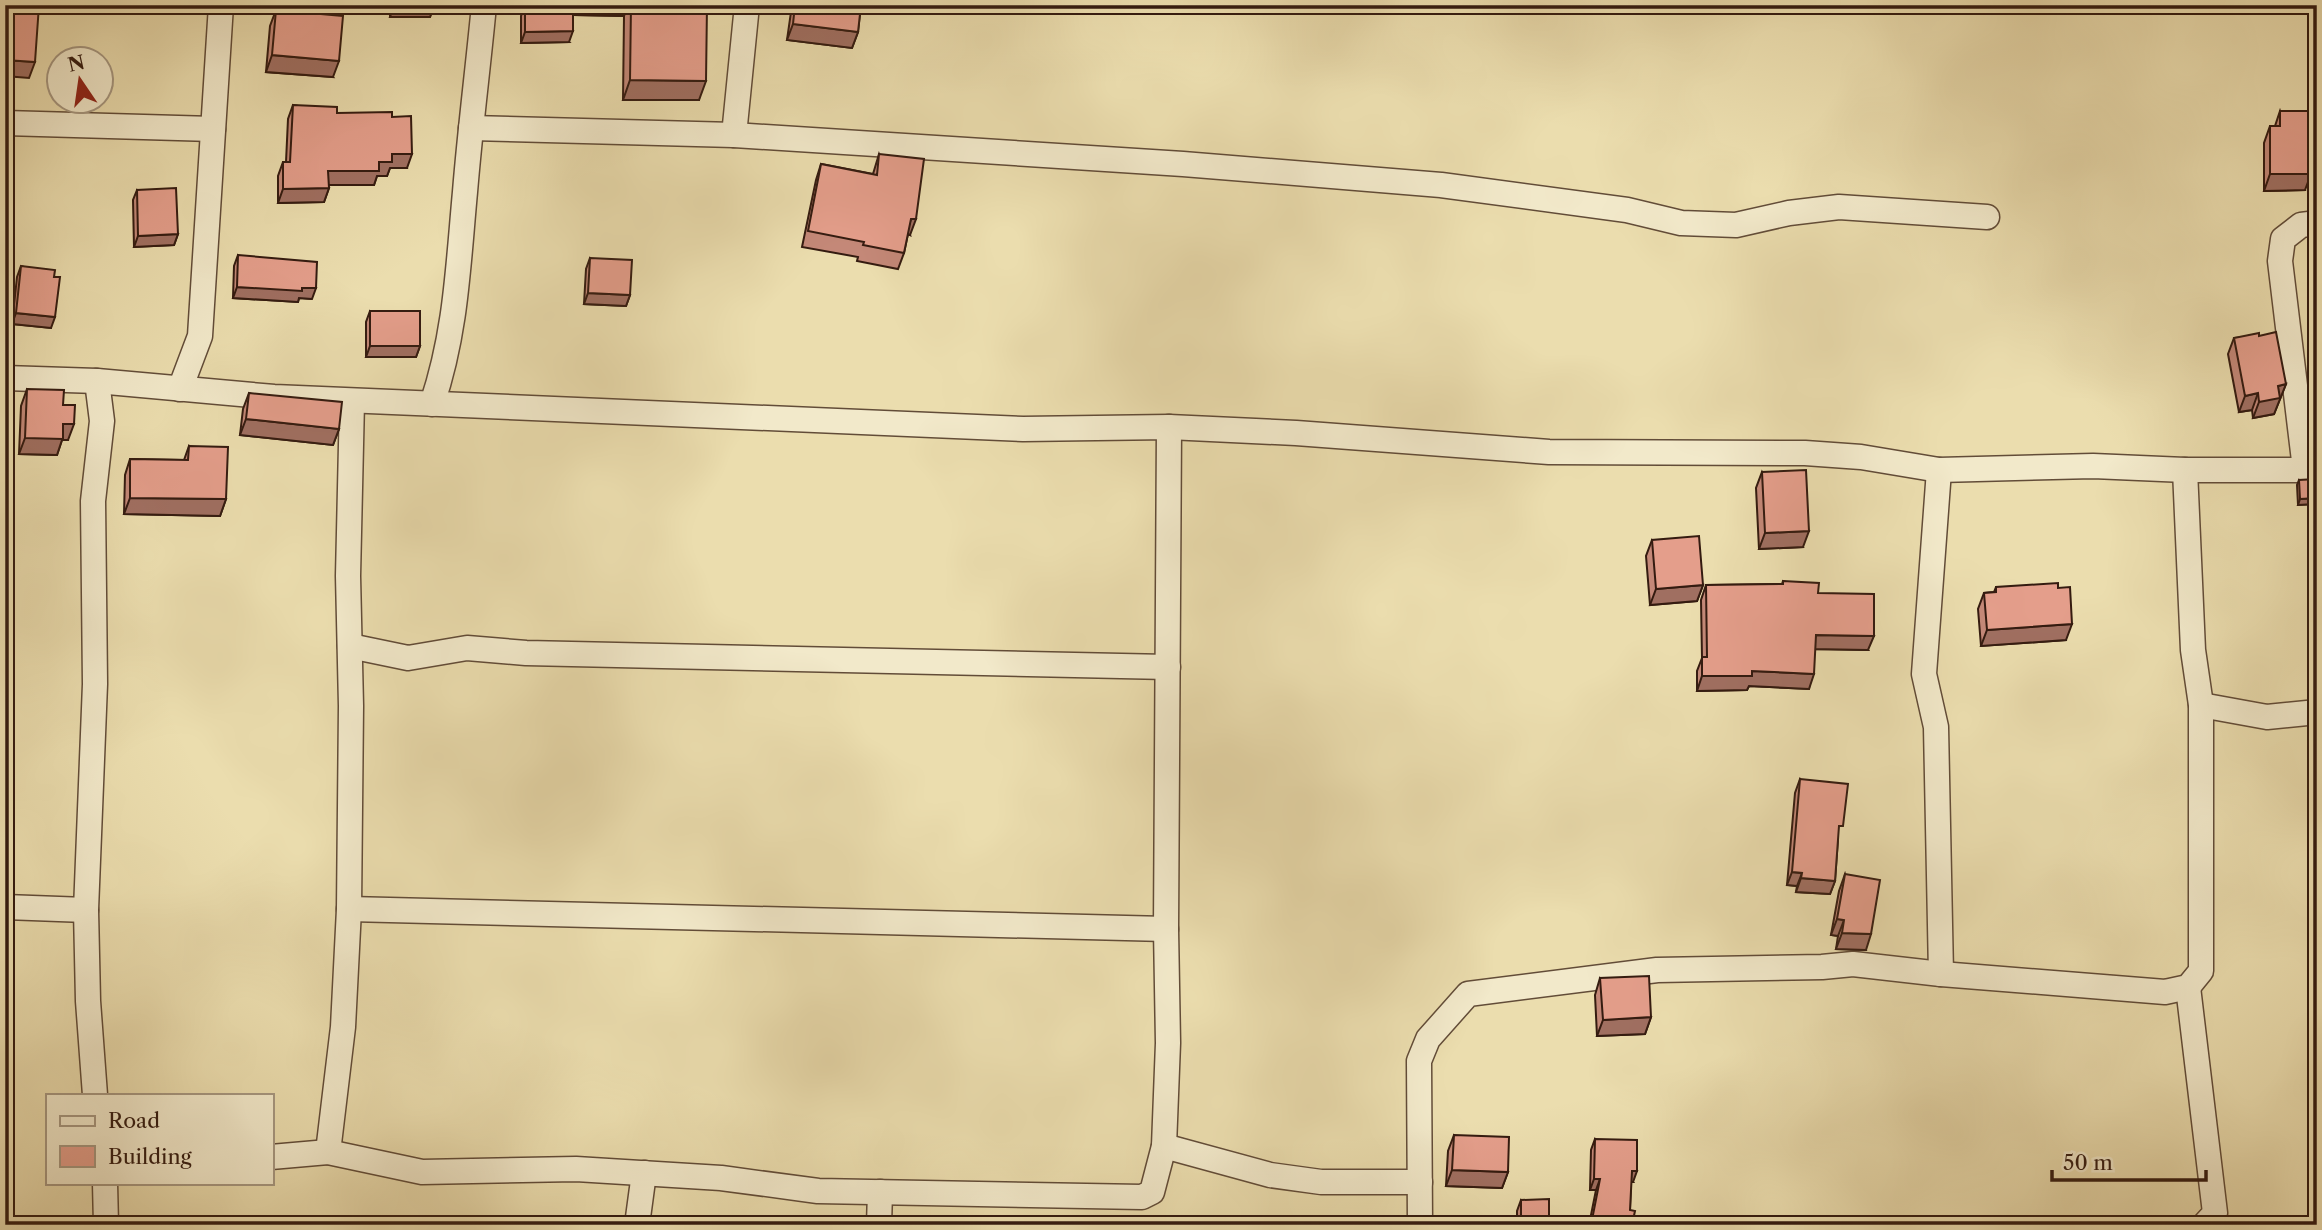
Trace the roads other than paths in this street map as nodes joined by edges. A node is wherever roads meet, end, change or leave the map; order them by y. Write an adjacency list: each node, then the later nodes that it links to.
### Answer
1 (221, 5): 6 (street)
2 (484, 5): 5 (street)
3 (747, 5): 7 (street)
4 (5, 123): 6 (street)
5 (471, 128): 7 (street); 14 (street)
6 (213, 130): 12 (street)
7 (734, 135): 8 (street)
8 (1987, 217)
9 (2317, 223): 18 (street)
10 (5, 378): 11 (street)
11 (97, 381): 12 (street); 24 (street)
12 (180, 389): 13 (street)
13 (352, 401): 14 (street); 19 (street)
14 (432, 404): 15 (street)
15 (1169, 427): 16 (street); 20 (street)
16 (1939, 470): 17 (street); 27 (street)
17 (2185, 470): 18 (street); 21 (street)
18 (2311, 470)
19 (350, 646): 20 (street); 25 (street)
20 (1168, 667): 26 (street)
21 (2201, 705): 22 (street); 28 (street)
22 (2317, 712)
23 (5, 907): 24 (street)
24 (86, 909): 29 (street)
25 (349, 909): 26 (street); 31 (street)
26 (1166, 929): 30 (street)
27 (1941, 975): 28 (street); 34 (street)
28 (2188, 986): 41 (street)
29 (94, 1094)
30 (1164, 1146): 34 (street); 36 (street)
31 (328, 1152): 32 (street); 33 (street)
32 (273, 1157)
33 (644, 1173): 36 (street); 38 (street)
34 (1420, 1182): 40 (street)
35 (105, 1184): 37 (street)
36 (880, 1192): 39 (street)
37 (106, 1225)
38 (637, 1225)
39 (879, 1225)
40 (1420, 1225)
41 (2204, 1225)

